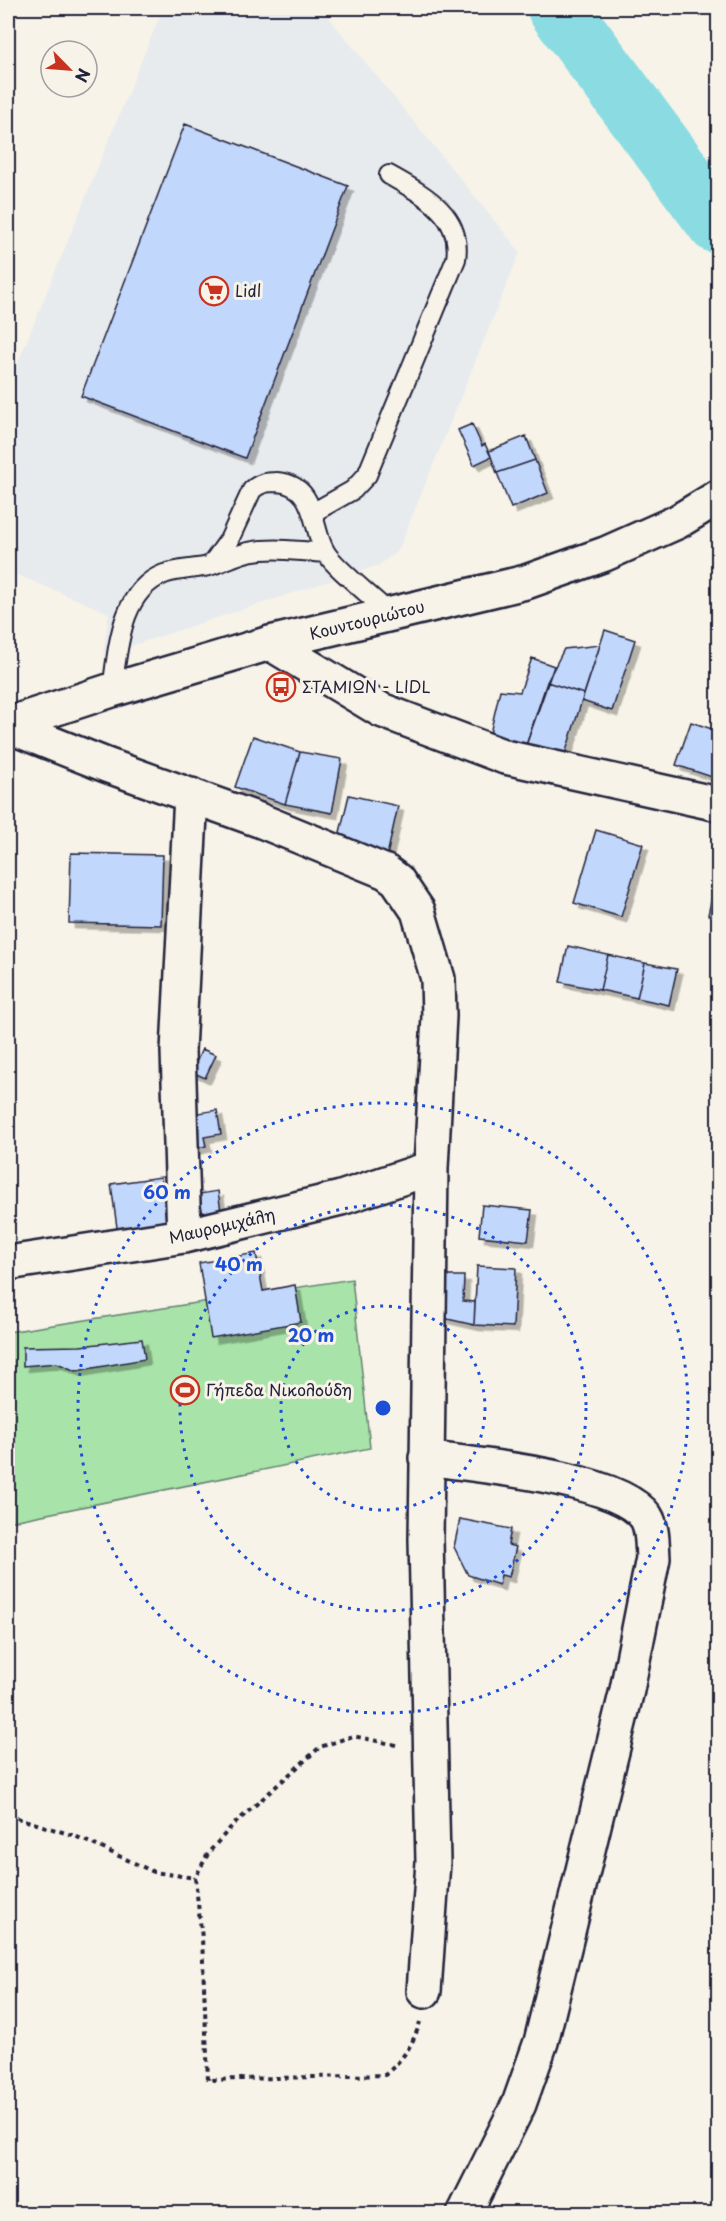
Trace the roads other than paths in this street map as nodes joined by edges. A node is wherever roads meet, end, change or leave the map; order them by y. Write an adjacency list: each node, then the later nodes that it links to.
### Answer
1 (388, 175): 3 (lane)
2 (718, 497): 6 (street, Κουντουριώτου)
3 (314, 512): 4 (lane); 5 (lane)
4 (326, 553): 5 (lane); 6 (lane)
5 (211, 565): 8 (lane)
6 (390, 614): 7 (street, Κουντουριώτου)
7 (270, 643): 8 (street, Κουντουριώτου); 11 (street)
8 (112, 690): 9 (street, Κουντουριώτου)
9 (8, 725): 10 (street)
10 (191, 795): 12 (street); 13 (street)
11 (718, 804)
12 (431, 1168): 13 (street, Μαυρομιχάλη); 15 (street)
13 (184, 1236): 14 (street, Μαυρομιχάλη)
14 (8, 1263)
15 (426, 1458): 16 (street); 17 (street)
16 (424, 1991)
17 (464, 2214)

